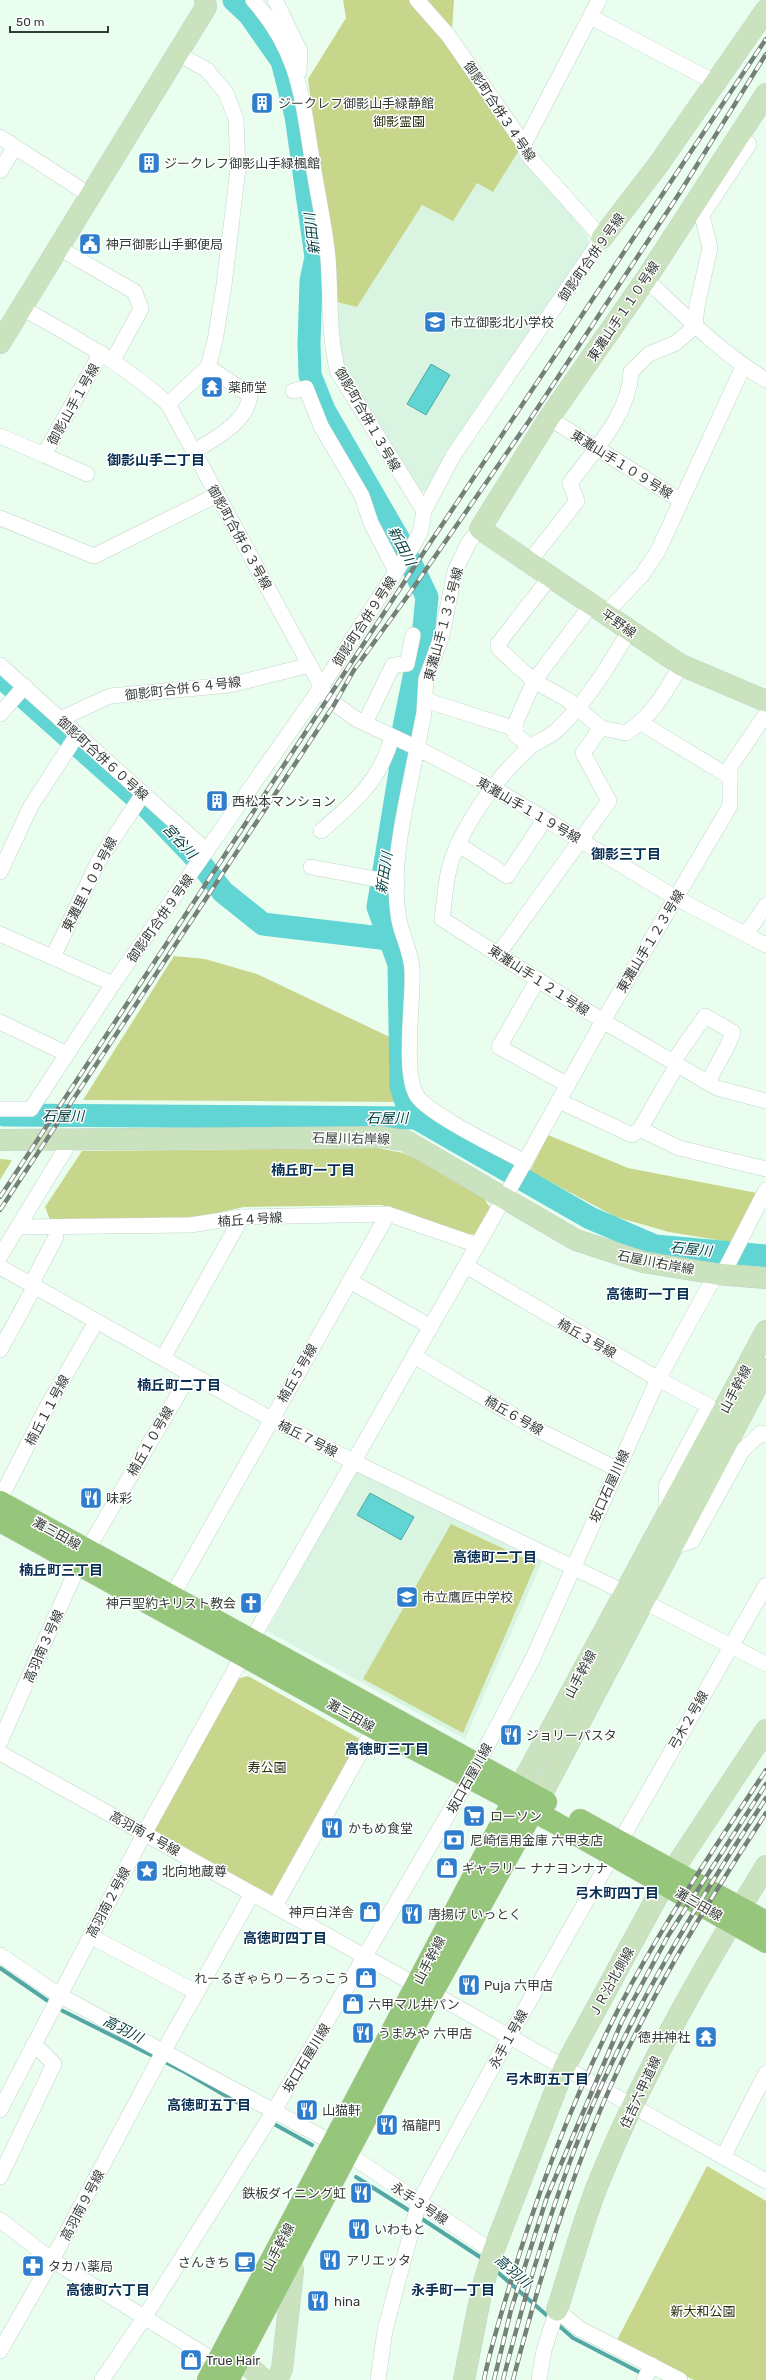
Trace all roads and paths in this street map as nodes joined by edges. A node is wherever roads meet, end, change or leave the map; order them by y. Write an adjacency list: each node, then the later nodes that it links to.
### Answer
1 (205, 0): 8 (street)
2 (254, 0): 9 (street, 御影町合併１３号線)
3 (275, 0): 9 (street)
4 (417, 0): 14 (street, 御影町合併３４号線)
5 (599, 0): 7 (street)
6 (766, 10): 10 (street, 御影町合併９号線)
7 (591, 17): 10 (street); 14 (street)
8 (177, 53): 17 (street); 25 (street)
9 (298, 77): 38 (street, 御影町合併１３号線)
10 (716, 83): 18 (street, 御影町合併９号線)
11 (766, 94): 12 (street, 東灘山手１１０号線)
12 (738, 136): 20 (street, 東灘山手１１０号線); 22 (street)
13 (0, 137): 15 (street)
14 (524, 144): 18 (street, 御影町合併３４号線)
15 (15, 147): 16 (street); 17 (street)
16 (0, 171)
17 (91, 196): 19 (street)
18 (602, 238): 38 (street, 御影町合併９号線)
19 (59, 248): 21 (street); 24 (street, 御影山手１号線)
20 (646, 279): 22 (street); 30 (street, 東灘山手１１０号線)
21 (9, 310): 23 (street); 24 (street, 御影町合併６３号線)
22 (695, 326): 26 (street); 32 (street)
23 (0, 343)
24 (107, 356): 29 (street, 御影町合併６３号線); 34 (street, 御影山手１号線)
25 (208, 367): 29 (street); 33 (street)
26 (743, 367): 27 (street); 37 (street)
27 (766, 380)
28 (293, 391): 42 (street)
29 (168, 404): 33 (street, 御影町合併６３号線)
30 (549, 418): 32 (street, 東灘山手１０９号線); 40 (street, 東灘山手１１０号線)
31 (0, 436): 34 (street, 御影山手１号線)
32 (596, 449): 37 (street, 東灘山手１０９号線); 41 (street)
33 (193, 452): 36 (street, 御影町合併６３号線)
34 (44, 455): 35 (street)
35 (87, 474)
36 (217, 495): 39 (street); 48 (street, 御影町合併６３号線)
37 (681, 501): 44 (street, 東灘山手１０９号線)
38 (424, 511): 42 (street, 御影町合併９号線)
39 (0, 518)
40 (480, 529): 41 (street, 平野線); 53 (street, 東灘山手１３３号線)
41 (529, 562): 43 (street, 平野線)
42 (398, 567): 52 (street, 御影町合併９号線)
43 (551, 576): 44 (street, 平野線); 50 (street)
44 (599, 608): 45 (street, 平野線); 50 (street, 東灘山手１０９号線)
45 (630, 630): 49 (street, 平野線); 55 (street, 東灘山手１２１号線)
46 (413, 635): 59 (street)
47 (0, 665): 51 (street, 御影町合併６０号線)
48 (310, 665): 52 (street, 御影町合併６３号線); 58 (street, 御影町合併６４号線)
49 (681, 665): 54 (street, 平野線); 60 (street)
50 (534, 681): 55 (street); 62 (street, 東灘山手１０９号線)
51 (25, 686): 56 (street); 58 (street, 御影町合併６０号線)
52 (325, 693): 59 (street, 東灘山手１１９号線); 73 (street, 御影町合併９号線)
53 (425, 700): 62 (street); 64 (street, 東灘山手１３３号線)
54 (766, 700)
55 (577, 709): 61 (street); 65 (street, 東灘山手１２１号線)
56 (0, 714)
57 (766, 714): 66 (street, 東灘山手１２３号線)
58 (60, 719): 63 (street, 御影町合併６０号線)
59 (365, 723): 64 (street, 東灘山手１１９号線)
60 (641, 723): 61 (street); 66 (street)
61 (601, 728): 71 (street)
62 (516, 729): 65 (street)
63 (77, 735): 68 (street, 御影町合併６０号線); 75 (street)
64 (405, 742): 67 (street, 東灘山手１１９号線); 70 (street); 76 (street, 東灘山手１３３号線)
65 (530, 748): 67 (street, 東灘山手１２１号線)
66 (730, 777): 77 (street, 東灘山手１２３号線)
67 (492, 787): 69 (street, 東灘山手１１９号線); 72 (street, 東灘山手１２１号線)
68 (142, 794): 73 (street, 御影町合併６０号線); 83 (street, 東灘里１０９号線)
69 (545, 819): 71 (street, 東灘山手１１９号線); 72 (street)
70 (321, 831)
71 (579, 839): 77 (street, 東灘山手１１９号線); 82 (street)
72 (458, 844): 82 (street, 東灘山手１２１号線)
73 (204, 855): 85 (street, 御影町合併９号線)
74 (311, 867): 76 (street)
75 (0, 872)
76 (388, 881): 98 (street, 東灘山手１３３号線)
77 (676, 898): 80 (street, 東灘山手１１９号線); 86 (street, 東灘山手１２３号線)
78 (766, 905): 80 (street)
79 (0, 934): 83 (street)
80 (746, 934): 81 (street, 東灘山手１１９号線)
81 (766, 945)
82 (499, 953): 84 (street, 東灘山手１２１号線)
83 (53, 957): 85 (street)
84 (538, 979): 86 (street, 東灘山手１２１号線); 91 (street)
85 (113, 984): 88 (street, 御影町合併９号線)
86 (603, 1021): 89 (street, 東灘山手１２１号線); 91 (street, 東灘山手１２３号線)
87 (0, 1022): 88 (street)
88 (67, 1054): 94 (street, 御影町合併９号線)
89 (675, 1063): 90 (street, 東灘山手１２１号線); 90 (street); 95 (street)
90 (708, 1082): 92 (street, 東灘山手１２１号線)
91 (568, 1085): 93 (street, 東灘山手１２３号線)
92 (766, 1100)
93 (559, 1101): 95 (street); 98 (street, 東灘山手１２３号線)
94 (0, 1109)
95 (640, 1129): 99 (street)
96 (0, 1140): 97 (street, 石屋川右岸線)
97 (71, 1140): 101 (street, 石屋川右岸線); 104 (street)
98 (524, 1164): 101 (street, 東灘山手１２３号線)
99 (766, 1169)
100 (766, 1190): 110 (street, 坂口石屋川線)
101 (508, 1191): 106 (street, 東灘山手１２３号線); 110 (street, 石屋川右岸線)
102 (388, 1214): 103 (street, 楠丘４号線); 106 (street, 楠丘４号線); 112 (street, 楠丘５号線)
103 (242, 1217): 104 (street, 楠丘４号線); 119 (street)
104 (18, 1227): 107 (street)
105 (56, 1237): 113 (street)
106 (477, 1245): 108 (street, 東灘山手１２３号線)
107 (0, 1256)
108 (466, 1266): 115 (street, 東灘山手１２３号線); 122 (street, 楠丘３号線)
109 (0, 1267): 113 (street, 楠丘７号線)
110 (722, 1270): 111 (street, 石屋川右岸線); 122 (street, 坂口石屋川線)
111 (766, 1278)
112 (350, 1281): 115 (street); 123 (street, 楠丘５号線)
113 (34, 1288): 114 (street, 楠丘７号線); 117 (street)
114 (96, 1322): 119 (street, 楠丘７号線); 127 (street, 楠丘１１号線)
115 (431, 1327): 118 (street, 東灘山手１２３号線)
116 (766, 1331): 129 (street, 山手幹線)
117 (0, 1350)
118 (414, 1356): 125 (street, 高羽南２号線); 126 (street, 楠丘６号線)
119 (163, 1358): 121 (street, 楠丘７号線)
120 (766, 1369): 131 (street, 山手幹線)
121 (190, 1374): 123 (street, 楠丘７号線); 132 (street, 楠丘１０号線)
122 (658, 1379): 126 (street, 坂口石屋川線); 129 (street, 楠丘３号線)
123 (271, 1419): 125 (street, 楠丘７号線); 136 (street, 楠丘５号線)
124 (766, 1435): 131 (street)
125 (354, 1462): 133 (street, 楠丘７号線); 139 (street, 高羽南２号線)
126 (616, 1469): 133 (street, 坂口石屋川線)
127 (0, 1499)
128 (0, 1502): 132 (main road, 灘三田線)
129 (667, 1514): 135 (street, 山手幹線)
130 (0, 1521): 132 (main road, 灘三田線)
131 (674, 1547): 137 (street, 山手幹線)
132 (83, 1557): 136 (main road, 灘三田線); 139 (main road, 灘三田線); 143 (street, 高羽南３号線)
133 (574, 1568): 135 (street, 楠丘７号線); 145 (street, 坂口石屋川線)
134 (766, 1585): 138 (street, 弓木２号線)
135 (624, 1592): 146 (street, 山手幹線)
136 (172, 1596): 139 (main road, 灘三田線)
137 (643, 1601): 138 (street); 147 (street, 山手幹線)
138 (730, 1647): 140 (street); 149 (street, 弓木２号線)
139 (247, 1648): 141 (main road, 灘三田線); 145 (main road, 灘三田線); 148 (street, 高羽南２号線)
140 (766, 1664)
141 (374, 1728): 145 (main road, 灘三田線); 153 (street)
142 (766, 1730): 151 (street, ＪＲ沿北側線)
143 (0, 1742)
144 (0, 1753): 148 (street, 高羽南４号線)
145 (473, 1772): 146 (main road, 灘三田線); 159 (street, 坂口石屋川線)
146 (517, 1794): 147 (main road, 灘三田線); 160 (main road, 山手幹線)
147 (537, 1805): 149 (main road, 灘三田線); 160 (main road, 山手幹線)
148 (145, 1832): 152 (street, 高羽南４号線); 156 (street, 高羽南２号線)
149 (615, 1849): 151 (main road, 灘三田線); 163 (street, 永手１号線)
150 (766, 1866): 154 (street, 住吉六甲道線)
151 (668, 1877): 154 (main road, 灘三田線); 166 (street, ＪＲ沿北側線)
152 (252, 1894): 153 (street, 高羽南４号線); 161 (street, 高羽南９号線)
153 (276, 1906): 159 (street, 高羽南４号線)
154 (736, 1915): 155 (main road, 灘三田線); 157 (main road, 灘三田線); 168 (street, 住吉六甲道線)
155 (766, 1922)
156 (90, 1936): 161 (street); 162 (street, 高羽南２号線)
157 (766, 1942)
158 (0, 1955): 162 (street, 永手３号線)
159 (366, 1958): 160 (street, 高羽南４号線); 170 (street, 坂口石屋川線)
160 (424, 1989): 163 (street, 高羽南４号線); 171 (main road, 山手幹線)
161 (196, 1992): 165 (street, 高羽南９号線)
162 (56, 2001): 164 (street, 高羽南２号線); 165 (street, 永手３号線)
163 (509, 2037): 166 (street, 高羽南４号線); 175 (street, 永手１号線)
164 (34, 2044): 169 (street, 高羽南２号線); 173 (street)
165 (160, 2057): 170 (street, 永手３号線); 179 (street, 高羽南９号線)
166 (564, 2068): 168 (street, 高羽南４号線); 177 (street, ＪＲ沿北側線)
167 (766, 2073): 172 (street)
168 (632, 2107): 172 (street, 高羽南４号線); 180 (street, 住吉六甲道線)
169 (0, 2110)
170 (274, 2111): 171 (street, 永手３号線); 181 (street, 坂口石屋川線)
171 (340, 2148): 175 (street, 永手３号線); 178 (main road, 山手幹線); 183 (main road, 山手幹線)
172 (723, 2157): 174 (street, 高羽南４号線)
173 (0, 2177)
174 (766, 2181)
175 (419, 2203): 177 (street, 永手３号線); 188 (street, 永手１号線)
176 (0, 2220): 179 (street)
177 (492, 2258): 189 (street, ＪＲ沿北側線)
178 (292, 2259): 183 (main road, 山手幹線); 187 (street)
179 (52, 2260): 181 (street); 182 (street, 高羽南９号線)
180 (557, 2310): 184 (street); 190 (street)
181 (144, 2318): 183 (street); 185 (street, 坂口石屋川線)
182 (0, 2351)
183 (223, 2367): 186 (street)
184 (648, 2371): 191 (street)
185 (102, 2380)
186 (264, 2380)
187 (277, 2380)
188 (378, 2380)
189 (464, 2380)
190 (539, 2380)
191 (680, 2380)

